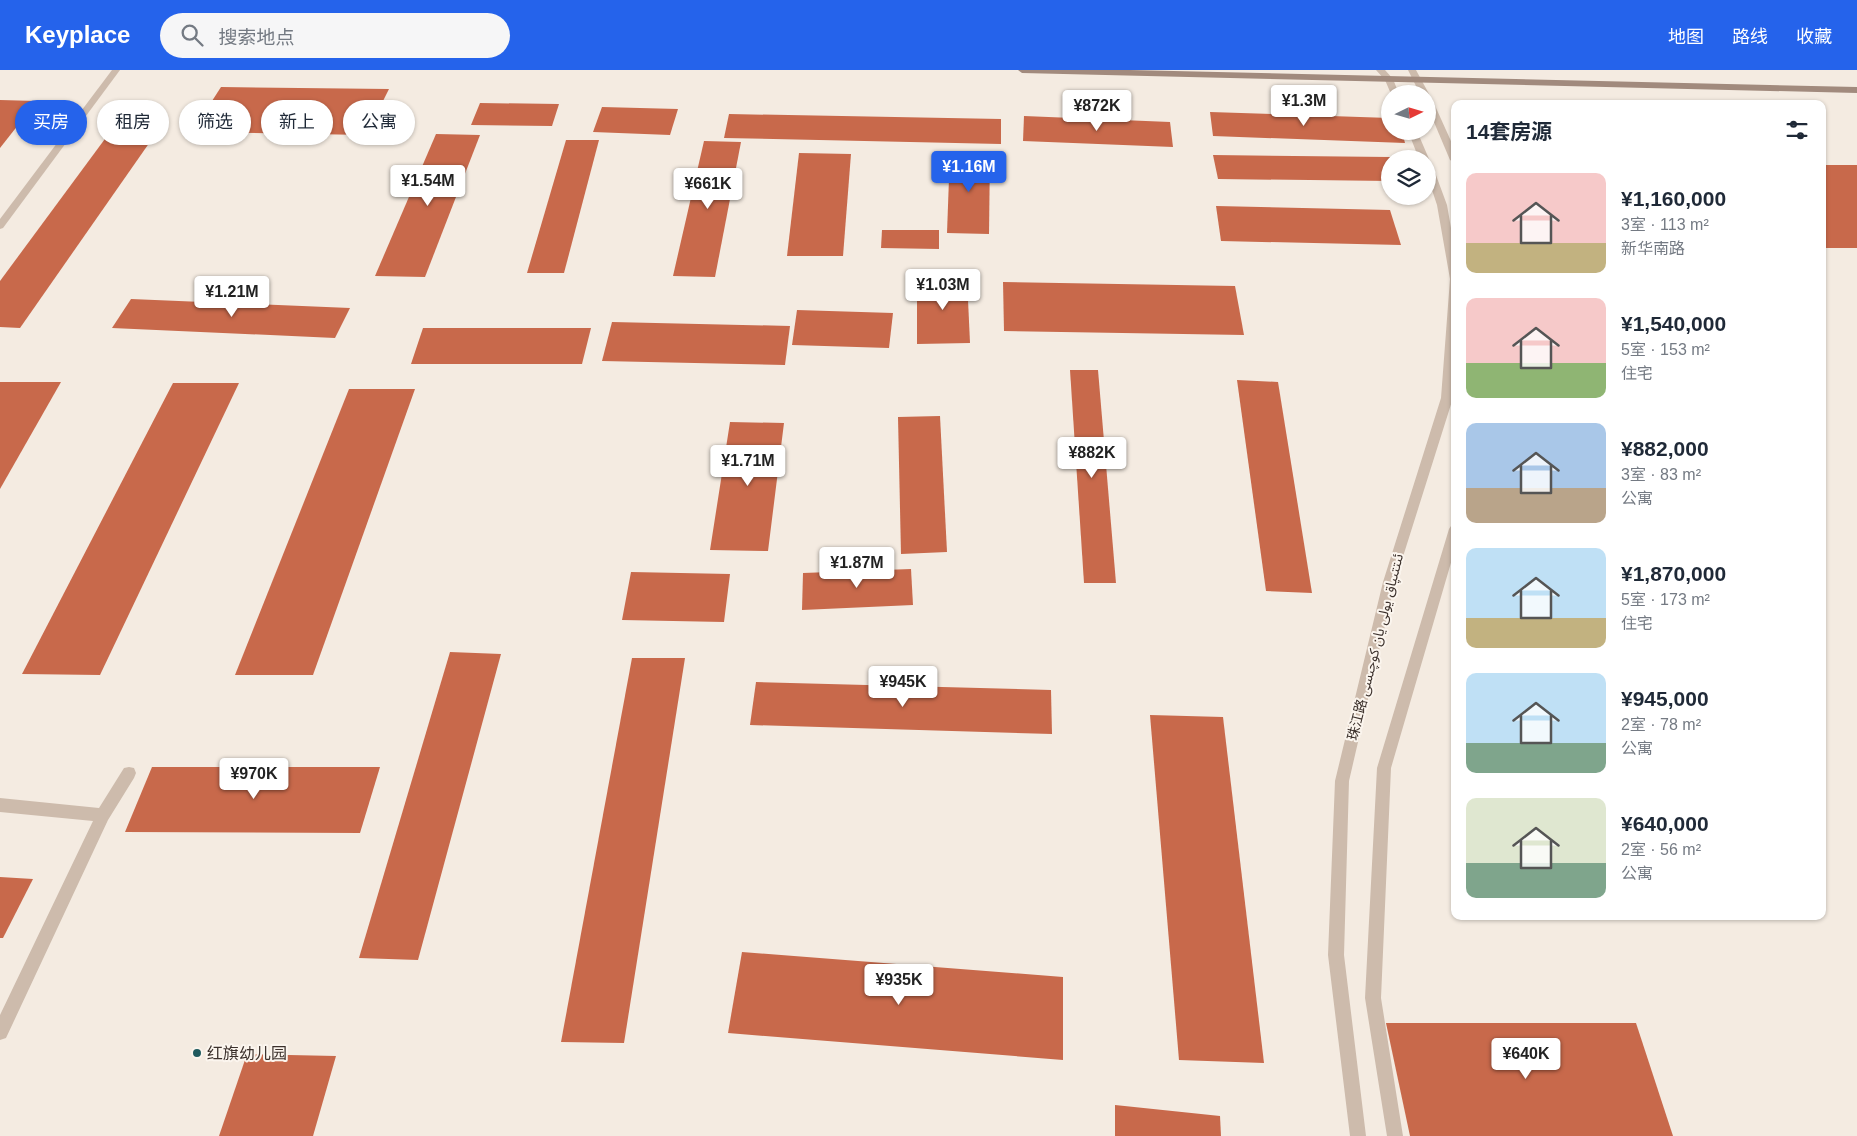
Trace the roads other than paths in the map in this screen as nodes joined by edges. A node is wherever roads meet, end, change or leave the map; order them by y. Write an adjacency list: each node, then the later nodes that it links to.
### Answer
1 (116, 70): 13 (street)
2 (1022, 70): 5 (main road)
3 (1380, 70): 5 (street)
4 (1412, 70): 6 (street)
5 (1389, 79): 6 (main road); 7 (street)
6 (1418, 79): 8 (street); 9 (main road)
7 (1392, 85)
8 (1421, 85)
9 (1857, 90)
10 (1436, 118): 11 (street)
11 (1451, 151)
12 (1436, 189): 14 (street, 珠江路 ئىتتىپاق يولى يان كوچىسى)
13 (0, 226)
14 (1451, 256)
15 (1451, 338): 21 (street, 珠江路 ئىتتىپاق يولى يان كوچىسى)
16 (1451, 542): 22 (street)
17 (129, 774): 19 (street)
18 (0, 805): 19 (street)
19 (103, 815): 20 (street)
20 (0, 1032)
21 (1358, 1136)
22 (1394, 1136)

